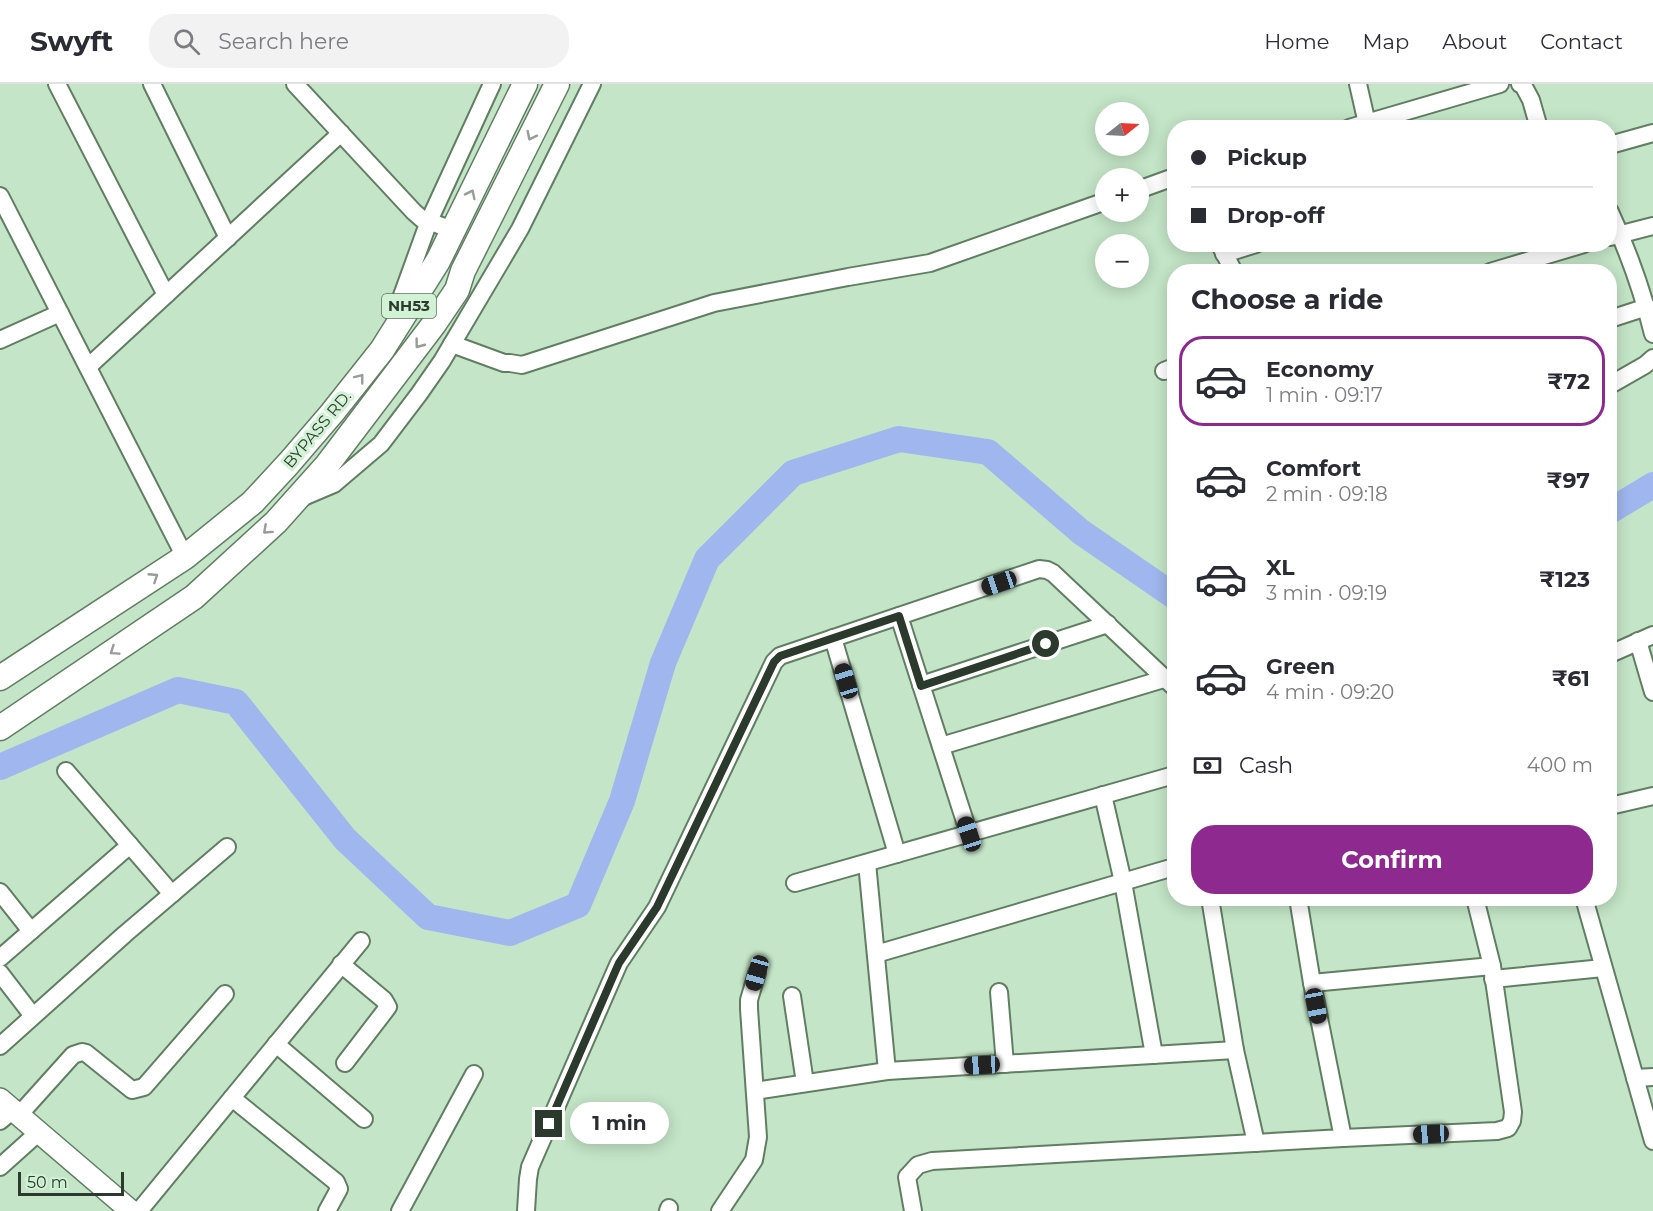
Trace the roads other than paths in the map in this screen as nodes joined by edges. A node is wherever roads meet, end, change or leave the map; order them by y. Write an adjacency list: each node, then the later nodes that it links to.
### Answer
1 (57, 84): 30 (street)
2 (152, 84): 26 (street)
3 (295, 84): 15 (street)
4 (492, 84): 22 (street)
5 (592, 84): 36 (street)
6 (1358, 84): 12 (street)
7 (1500, 84): 13 (street)
8 (1520, 84): 10 (street)
9 (524, 86): 11 (highway); 24 (highway, BYPASS RD. / NH53, one-way to 9)
10 (1532, 92): 14 (street)
11 (553, 94): 41 (highway, BYPASS RD., one-way to 41)
12 (1366, 120)
13 (1383, 120)
14 (1537, 120)
15 (341, 133): 22 (street); 26 (street)
16 (1653, 133): 17 (street)
17 (1617, 143)
18 (1167, 180): 19 (street)
19 (1149, 186)
20 (0, 195): 32 (street)
21 (1095, 205): 36 (street)
22 (429, 221): 24 (street); 37 (street)
23 (1653, 226): 25 (street)
24 (453, 230): 37 (highway, BYPASS RD. / NH53)
25 (1617, 235)
26 (228, 238): 30 (street)
27 (1617, 240): 31 (street)
28 (1557, 252): 29 (street)
29 (1517, 264)
30 (166, 295): 39 (street)
31 (1649, 311): 33 (street); 34 (street)
32 (60, 314): 35 (street); 39 (street)
33 (1617, 317)
34 (1653, 334)
35 (0, 340)
36 (452, 344): 41 (street)
37 (382, 350): 42 (highway, BYPASS RD. / NH53, one-way to 37)
38 (1653, 358): 40 (street)
39 (88, 367): 42 (street)
40 (1617, 381)
41 (294, 501): 53 (highway, BYPASS RD., one-way to 53)
42 (184, 557): 48 (highway, BYPASS RD., one-way to 42)
43 (899, 616): 44 (street); 45 (street); 51 (street)
44 (1108, 624): 49 (street); 51 (street)
45 (833, 638): 63 (street); 112 (street)
46 (1646, 638): 47 (street); 52 (street)
47 (1617, 651)
48 (0, 678)
49 (1167, 678)
50 (1167, 683): 54 (street)
51 (921, 686): 54 (street)
52 (1653, 692)
53 (0, 728)
54 (941, 746): 60 (street)
55 (66, 771): 61 (street)
56 (1167, 777): 57 (street)
57 (1103, 795): 60 (street); 66 (street)
58 (1653, 796): 59 (street)
59 (1617, 804)
60 (969, 834): 63 (street)
61 (130, 845): 69 (street); 74 (street)
62 (226, 847): 69 (street)
63 (897, 854): 64 (street)
64 (867, 863): 67 (street); 76 (street)
65 (1167, 869): 66 (street)
66 (1123, 882): 76 (street); 91 (street)
67 (795, 883)
68 (0, 892): 74 (street)
69 (172, 894): 87 (street)
70 (1211, 906): 90 (street)
71 (1299, 906): 83 (street)
72 (1477, 906): 80 (street)
73 (1586, 906): 79 (street)
74 (31, 931): 77 (street)
75 (361, 940): 78 (street)
76 (876, 954): 94 (street)
77 (0, 958)
78 (341, 964): 88 (street); 92 (street)
79 (1604, 968): 80 (street); 97 (street)
80 (1493, 972): 83 (street); 104 (street)
81 (0, 973): 87 (street)
82 (757, 973): 99 (street)
83 (1312, 983): 104 (street)
84 (999, 992): 93 (street)
85 (225, 994): 101 (street)
86 (792, 996): 98 (street)
87 (33, 1016): 89 (street)
88 (276, 1044): 100 (street); 102 (street)
89 (0, 1046)
90 (1235, 1050): 91 (street); 106 (street)
91 (1154, 1055): 93 (street)
92 (345, 1063)
93 (1005, 1064): 94 (street)
94 (887, 1071): 98 (street)
95 (474, 1074): 111 (street)
96 (1653, 1077): 97 (street)
97 (1635, 1078): 105 (street)
98 (805, 1083): 99 (street)
99 (754, 1091): 113 (street)
100 (232, 1098): 109 (street); 110 (street)
101 (8, 1111): 103 (main road)
102 (364, 1119)
103 (39, 1132): 107 (street); 108 (main road)
104 (1343, 1138): 106 (street)
105 (1653, 1141)
106 (1256, 1143): 114 (street)
107 (0, 1167)
108 (131, 1211)
109 (139, 1211)
110 (327, 1211)
111 (400, 1211)
112 (526, 1211)
113 (720, 1211)
114 (913, 1211)

